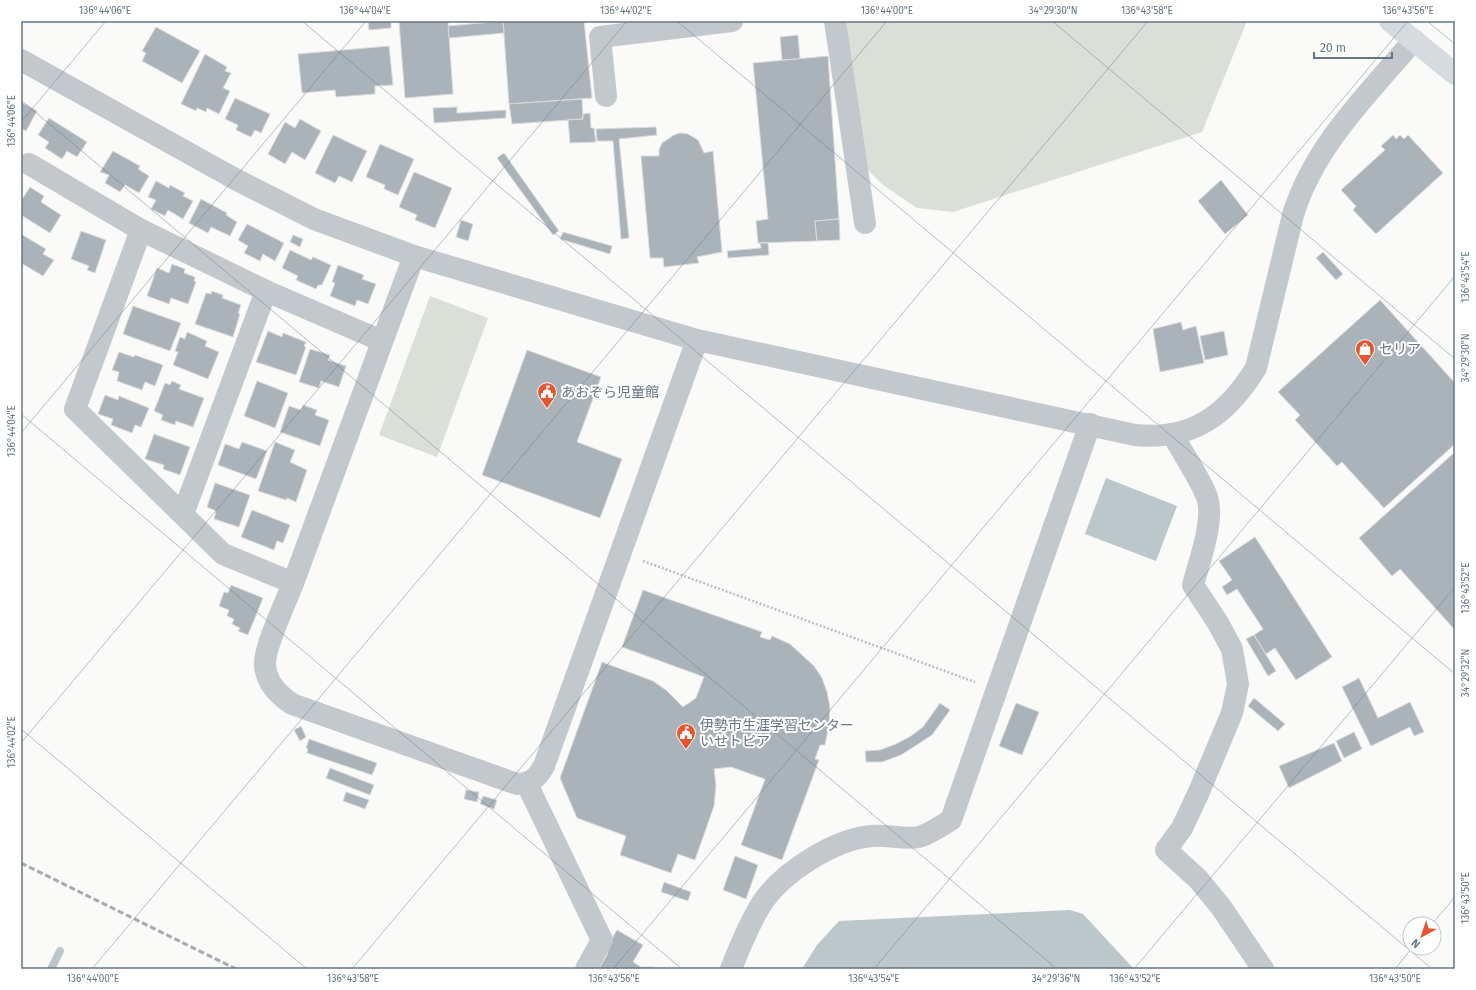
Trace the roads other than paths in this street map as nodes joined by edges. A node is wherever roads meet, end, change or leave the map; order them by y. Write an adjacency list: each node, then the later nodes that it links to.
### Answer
1 (732, 21): 7 (street)
2 (836, 21): 9 (street)
3 (1390, 21): 4 (main road)
4 (1414, 40): 6 (main road); 16 (street)
5 (21, 60): 11 (street)
6 (1455, 74)
7 (606, 96)
8 (29, 164): 10 (street)
9 (864, 223)
10 (141, 230): 12 (street); 17 (street)
11 (414, 256): 13 (street); 14 (street)
12 (266, 291): 14 (street); 17 (street)
13 (697, 340): 15 (street); 19 (street)
14 (382, 341): 18 (street)
15 (1090, 424): 16 (street); 21 (street)
16 (1173, 435): 22 (street)
17 (183, 514): 18 (street)
18 (293, 583): 19 (street)
19 (526, 784): 20 (street)
20 (586, 969)
21 (731, 969)
22 (1263, 969)

